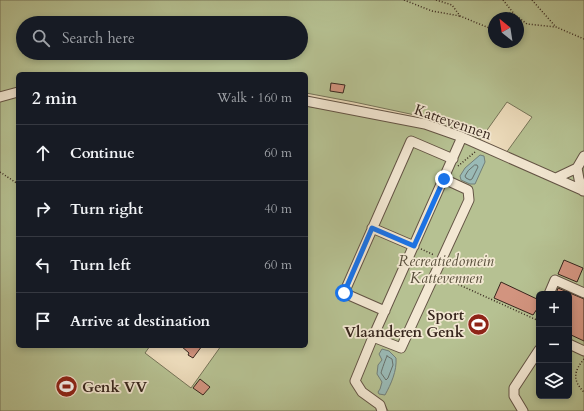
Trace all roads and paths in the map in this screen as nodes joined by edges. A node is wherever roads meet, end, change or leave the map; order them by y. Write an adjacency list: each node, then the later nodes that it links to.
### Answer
1 (404, 0): 6 (path)
2 (436, 0): 6 (path)
3 (503, 0): 5 (path)
4 (532, 0): 8 (path)
5 (513, 12)
6 (460, 16): 9 (path)
7 (524, 22): 8 (path)
8 (556, 27): 10 (path)
9 (488, 28)
10 (584, 39)
11 (16, 93): 12 (street)
12 (0, 97)
13 (308, 101): 14 (street, Kattevennen)
14 (462, 137): 16 (street); 19 (street, Kattevennen)
15 (583, 158): 17 (street)
16 (453, 159): 20 (street); 23 (street)
17 (577, 168): 19 (street); 22 (street)
18 (0, 172): 21 (path)
19 (556, 178): 22 (street, Kattevennen)
20 (444, 179): 24 (street); 25 (street)
21 (16, 183)
22 (584, 191)
23 (372, 228): 24 (street); 29 (street)
24 (414, 246): 25 (path); 29 (street)
25 (442, 259): 26 (street)
26 (435, 274): 30 (path); 31 (street)
27 (550, 291): 28 (street)
28 (584, 293)
29 (385, 311): 31 (street)
30 (536, 320)
31 (373, 337): 37 (street)
32 (572, 345): 33 (street)
33 (584, 351)
34 (536, 355): 38 (street)
35 (584, 359): 36 (path)
36 (584, 392)
37 (382, 411)
38 (523, 411)

